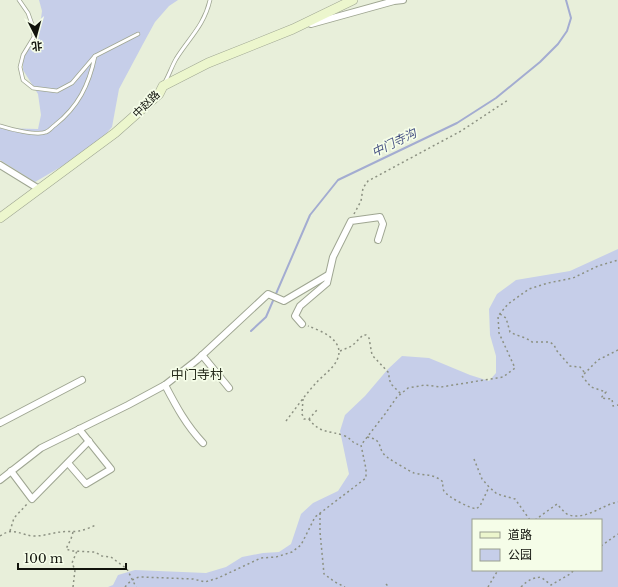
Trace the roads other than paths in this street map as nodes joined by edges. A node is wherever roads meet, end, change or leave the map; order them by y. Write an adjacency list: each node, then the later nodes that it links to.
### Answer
1 (19, 0): 7 (lane)
2 (210, 0): 8 (lane)
3 (353, 0): 5 (street, 中赵路)
4 (402, 0): 5 (street)
5 (293, 29): 8 (street, 中赵路)
6 (138, 34): 7 (lane)
7 (95, 56): 9 (lane)
8 (163, 86): 11 (street, 中赵路)
9 (0, 126)
10 (0, 165): 11 (street)
11 (39, 189): 12 (street, 中赵路)
12 (0, 218)
13 (378, 240): 14 (street)
14 (328, 275): 15 (street); 16 (street)
15 (302, 324)
16 (202, 355): 18 (street); 19 (street)
17 (82, 380): 20 (street)
18 (165, 384): 21 (street); 23 (street)
19 (229, 388)
20 (0, 423)
21 (79, 430): 22 (street); 25 (street)
22 (89, 441): 24 (street); 24 (street)
23 (203, 443)
24 (68, 463): 25 (street)
25 (11, 471): 26 (street)
26 (0, 480)

